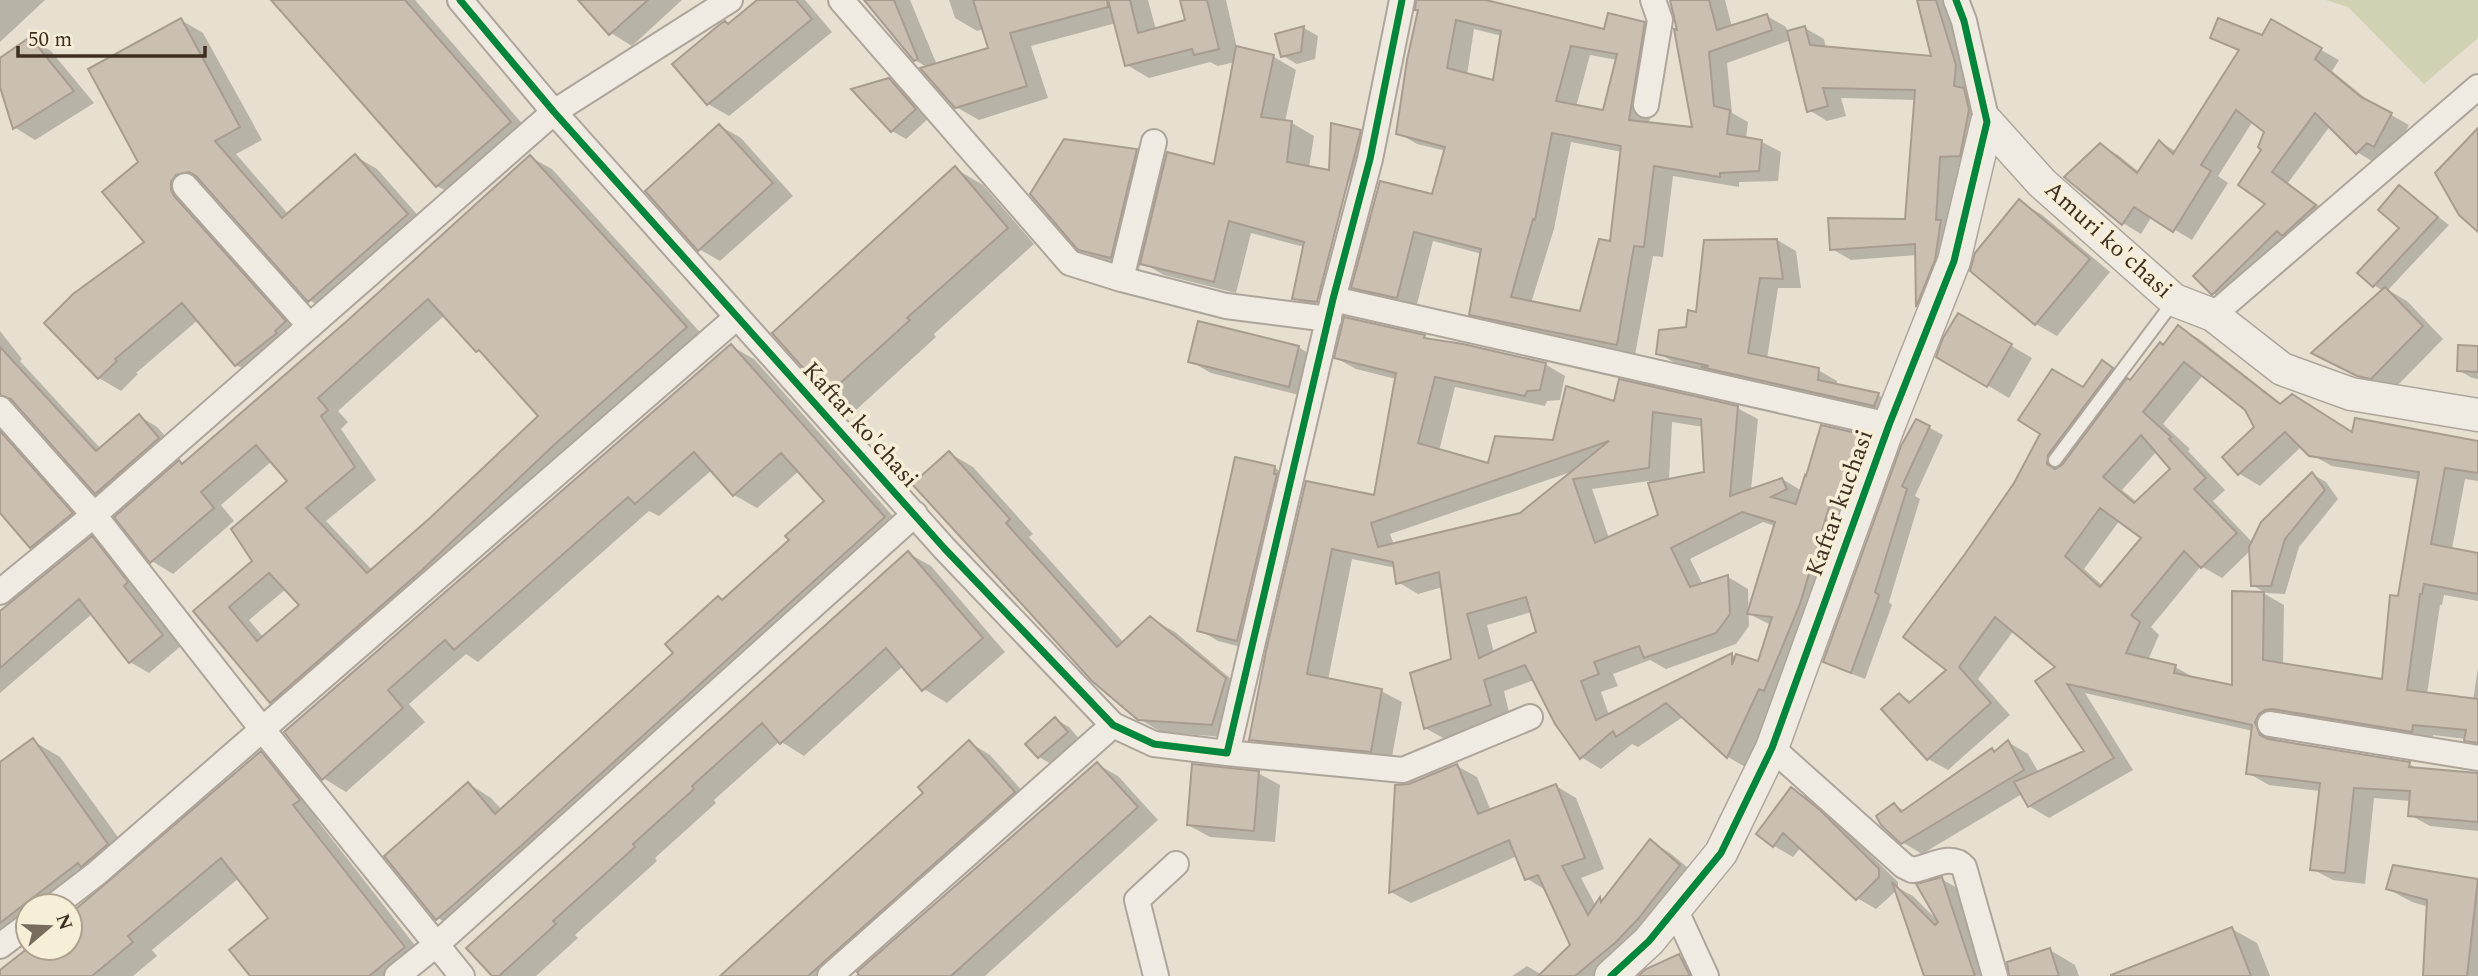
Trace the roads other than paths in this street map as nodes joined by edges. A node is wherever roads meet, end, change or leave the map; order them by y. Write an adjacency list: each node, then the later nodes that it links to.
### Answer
1 (460, 0): 9 (street, Kaftar ko'chasi)
2 (730, 0): 9 (street)
3 (841, 0): 13 (street)
4 (1402, 0): 15 (street)
5 (1653, 0): 8 (street)
6 (1956, 0): 10 (street, Kaftar kuchasi)
7 (2478, 87): 16 (street)
8 (1646, 105)
9 (554, 112): 17 (street, Kaftar ko'chasi); 18 (street)
10 (1987, 122): 14 (street, Amuri ko'chasi); 21 (street, Kaftar kuchasi)
11 (1154, 142): 13 (street)
12 (185, 186): 18 (street)
13 (1121, 279): 15 (street)
14 (2174, 300): 16 (street, Amuri ko'chasi); 22 (lane)
15 (1331, 309): 21 (street); 31 (street)
16 (2213, 316): 20 (street, Amuri ko'chasi)
17 (737, 317): 23 (street, Kaftar ko'chasi); 29 (street)
18 (310, 326): 24 (street)
19 (0, 409): 24 (street)
20 (2478, 415)
21 (1889, 425): 30 (street, Kaftar kuchasi)
22 (2055, 460)
23 (915, 514): 28 (street, Kaftar ko'chasi); 36 (street)
24 (94, 515): 25 (street); 29 (street)
25 (0, 592)
26 (1530, 718): 31 (street, Kaftar ko'chasi)
27 (2270, 724): 32 (street)
28 (1113, 726): 31 (street, Kaftar ko'chasi); 39 (street)
29 (262, 729): 34 (street); 36 (street)
30 (1772, 748): 35 (street, Kaftar kuchasi); 43 (street)
31 (1227, 753)
32 (2478, 758)
33 (1176, 864): 40 (street)
34 (72, 892)
35 (1676, 911): 41 (street, Kaftar kuchasi); 42 (street)
36 (437, 944): 37 (street); 38 (street)
37 (397, 976)
38 (462, 976)
39 (830, 976)
40 (1156, 976)
41 (1611, 976)
42 (1706, 976)
43 (1994, 976)

